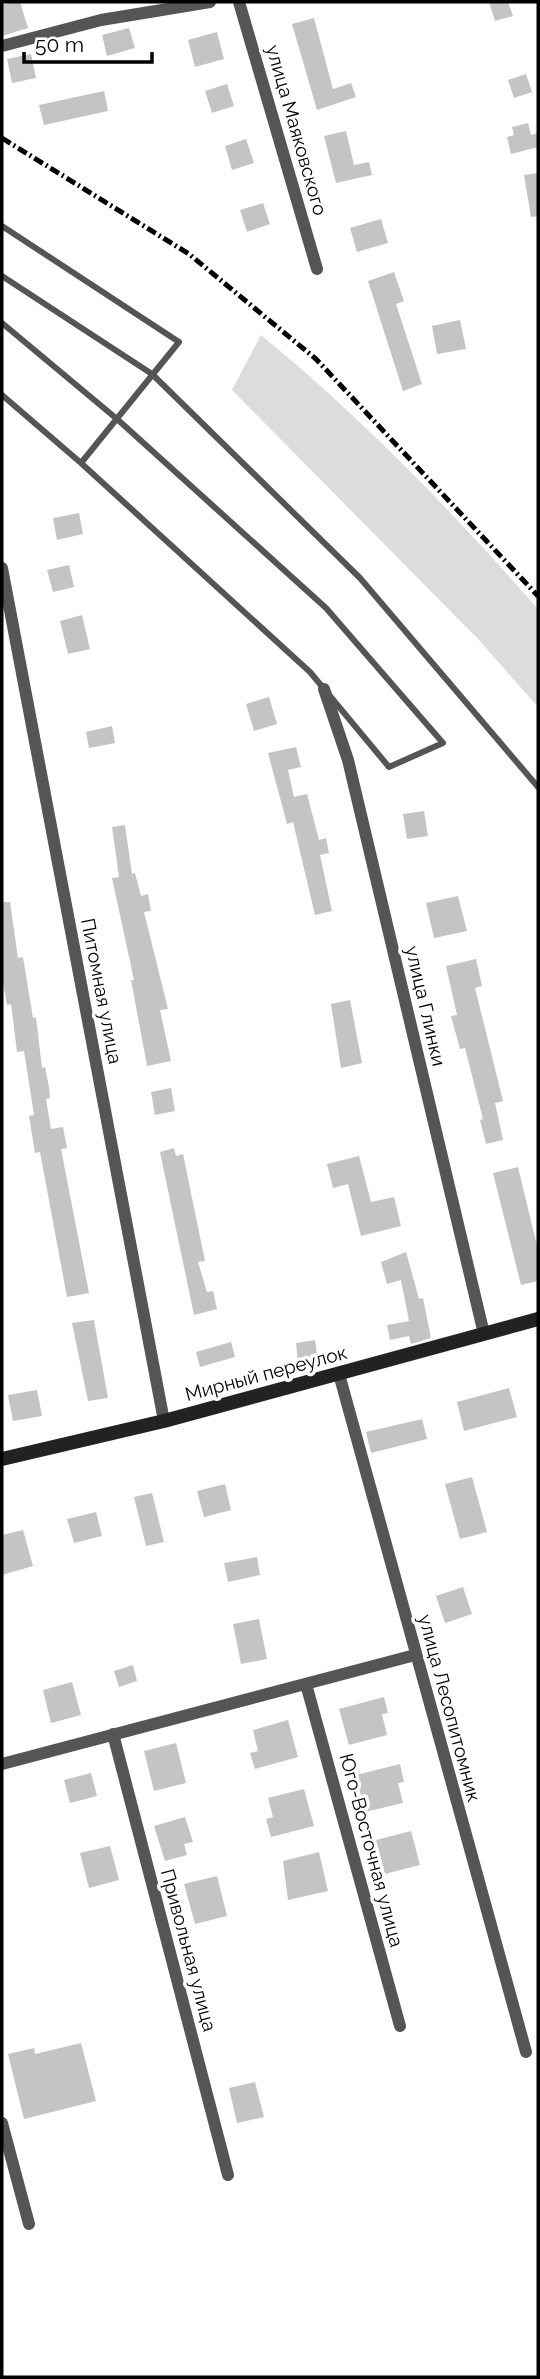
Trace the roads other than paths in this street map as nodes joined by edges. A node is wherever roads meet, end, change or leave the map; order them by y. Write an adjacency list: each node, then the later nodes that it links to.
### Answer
1 (210, 2): 3 (street)
2 (239, 2): 5 (street, улица Маяковского)
3 (2, 46)
4 (2, 226): 8 (lane)
5 (317, 270)
6 (2, 276): 8 (lane)
7 (2, 323): 10 (lane)
8 (152, 374): 10 (lane); 15 (lane)
9 (2, 395): 11 (lane)
10 (117, 419): 11 (lane); 14 (lane)
11 (81, 463): 14 (lane)
12 (2, 568): 13 (street, Питомная улица)
13 (6, 616): 19 (street, Питомная улица)
14 (324, 689): 17 (street, улица Глинки)
15 (538, 787)
16 (538, 1319): 17 (street, Мирный переулок)
17 (484, 1334): 18 (street, Мирный переулок)
18 (339, 1374): 19 (street, Мирный переулок); 21 (street, улица Лесопитомник)
19 (164, 1421): 20 (street, Мирный переулок)
20 (2, 1459)
21 (415, 1655): 22 (street); 26 (street, улица Лесопитомник)
22 (306, 1684): 23 (street); 25 (street, Юго-Восточная улица)
23 (113, 1734): 24 (street); 28 (street, Привольная улица)
24 (2, 1764)
25 (400, 2026)
26 (526, 2052)
27 (2, 2123): 29 (street)
28 (228, 2175)
29 (29, 2224)

